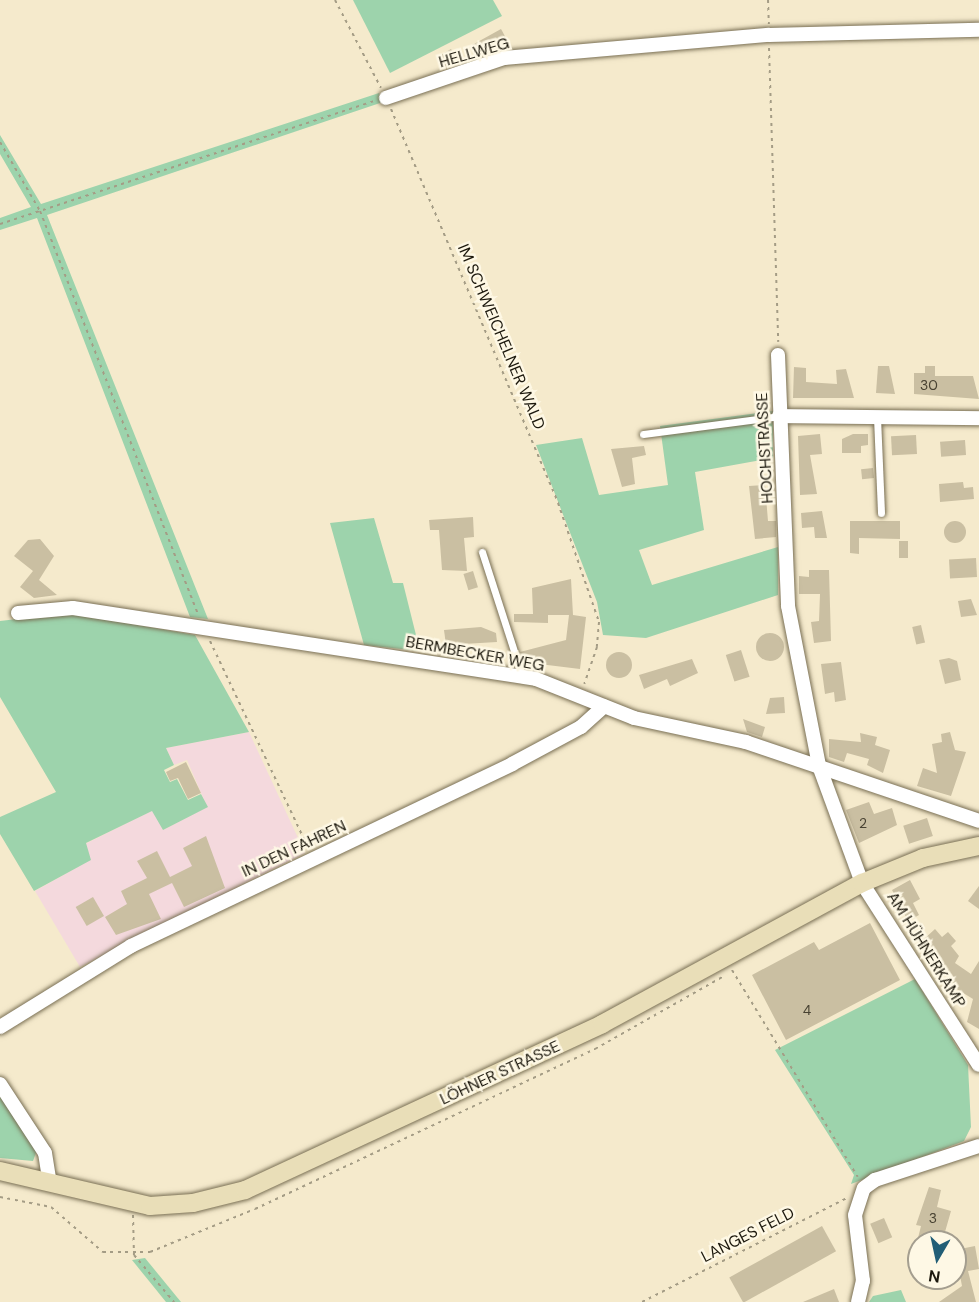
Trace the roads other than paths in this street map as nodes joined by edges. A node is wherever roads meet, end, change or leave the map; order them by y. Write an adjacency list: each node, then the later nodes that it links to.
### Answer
1 (979, 30): 2 (street, HELLWEG)
2 (386, 98)
3 (778, 355): 4 (street, HOCHSTRASSE)
4 (779, 416): 5 (street); 7 (lane); 13 (street, HOCHSTRASSE)
5 (877, 417): 6 (street); 8 (lane)
6 (979, 418)
7 (643, 434)
8 (881, 513)
9 (482, 552): 11 (lane)
10 (18, 613): 11 (street, BERMBECKER WEG)
11 (522, 676): 12 (street, BERMBECKER WEG)
12 (604, 706): 13 (street, BERMBECKER WEG); 17 (street, IN DEN FAHREN)
13 (819, 766): 14 (street, BERMBECKER WEG); 16 (street, HOCHSTRASSE)
14 (979, 821)
15 (979, 846): 16 (main road, LÖHNER STRASSE)
16 (862, 883): 18 (street, AM HÜHNERKAMP); 22 (main road, LÖHNER STRASSE)
17 (0, 1027)
18 (979, 1065)
19 (0, 1084): 22 (street)
20 (979, 1146): 23 (street)
21 (0, 1171): 22 (main road, LÖHNER STRASSE)
22 (49, 1178)
23 (858, 1302)

